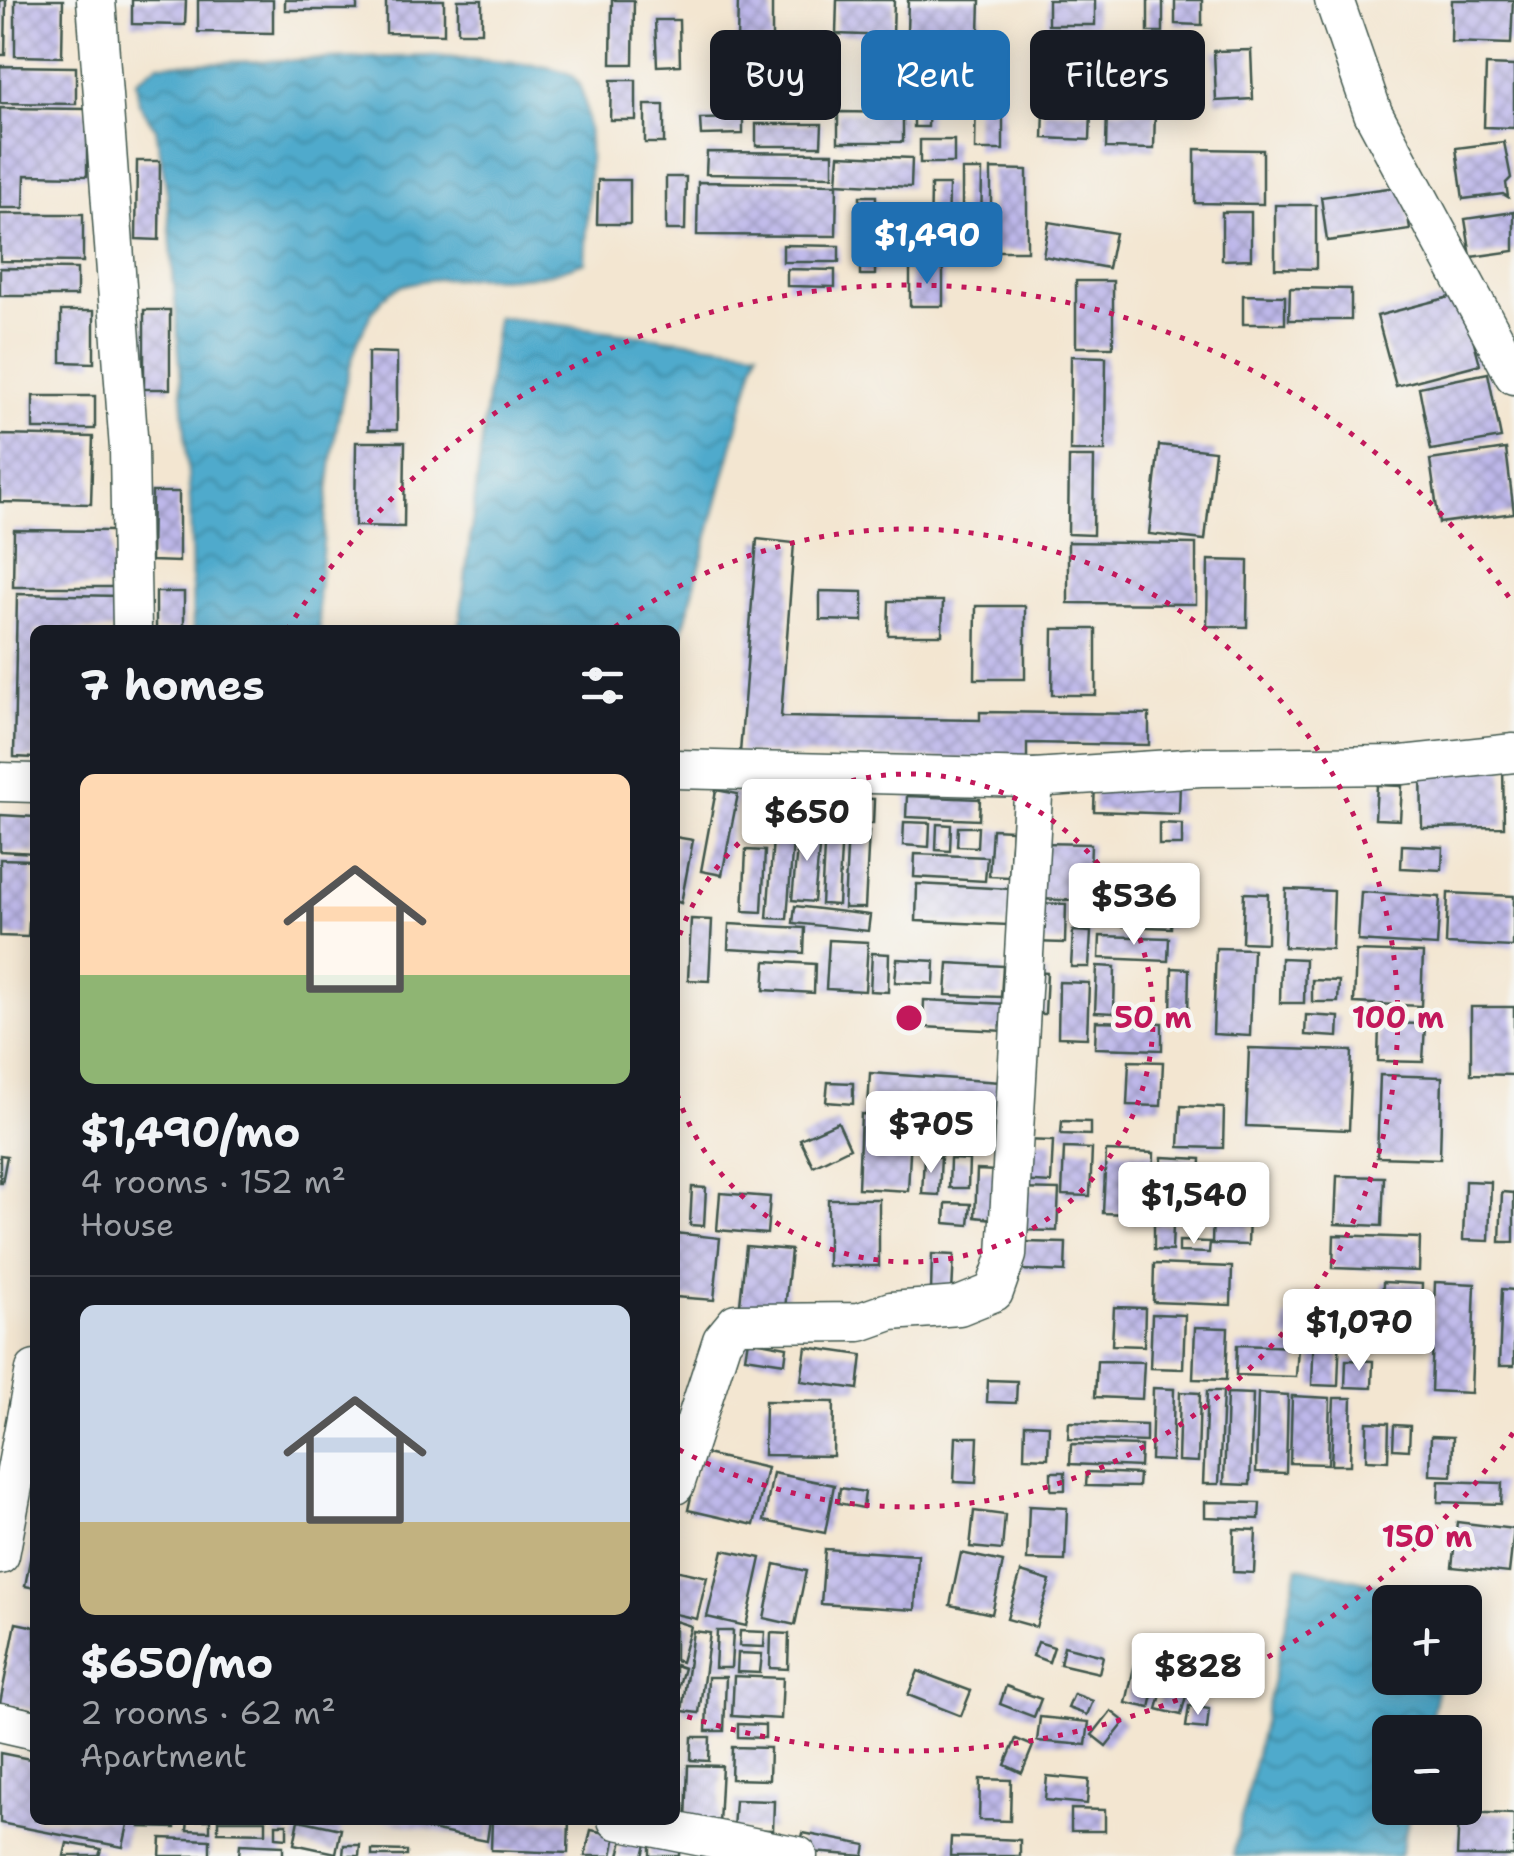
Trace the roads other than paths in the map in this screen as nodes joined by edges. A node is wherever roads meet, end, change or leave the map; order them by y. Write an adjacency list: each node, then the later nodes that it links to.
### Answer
1 (96, 0): 5 (street)
2 (1334, 0): 3 (street)
3 (1503, 328): 4 (street)
4 (1514, 375)
5 (132, 625)
6 (1514, 753): 8 (street)
7 (680, 769): 8 (street)
8 (1034, 778): 12 (street)
9 (0, 782): 10 (street)
10 (30, 783)
11 (30, 1396): 13 (street)
12 (680, 1470)
13 (0, 1555)
14 (0, 1722): 15 (street)
15 (30, 1729)
16 (643, 1825): 17 (street)
17 (798, 1856)

